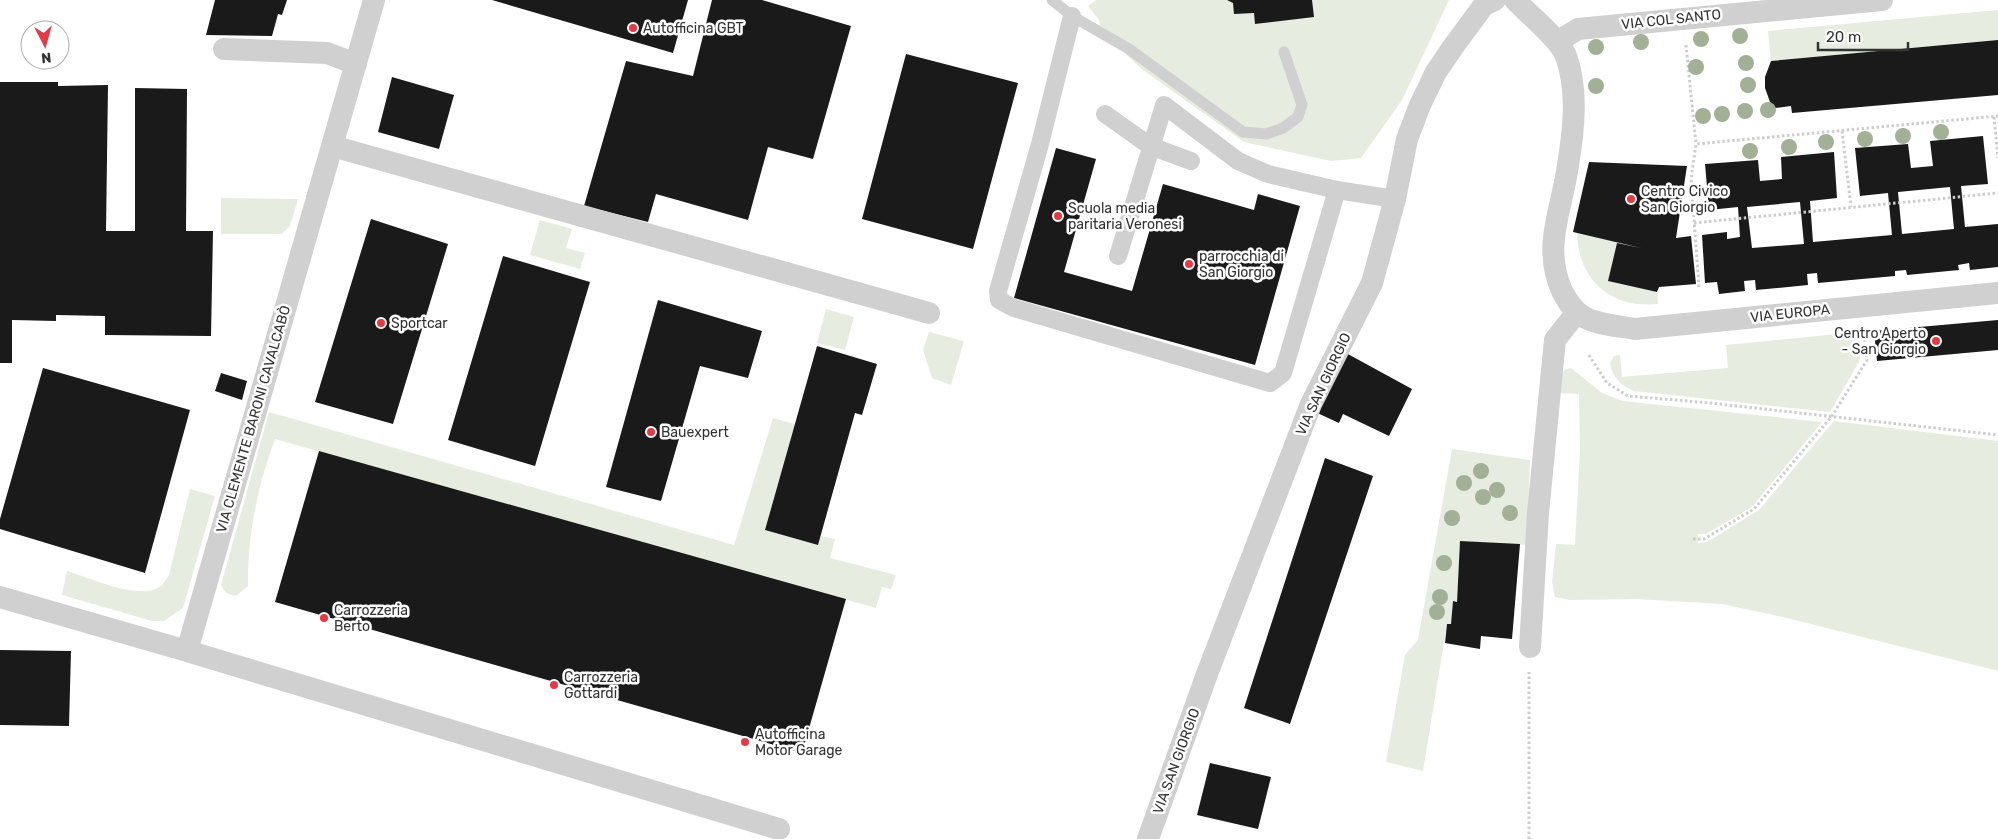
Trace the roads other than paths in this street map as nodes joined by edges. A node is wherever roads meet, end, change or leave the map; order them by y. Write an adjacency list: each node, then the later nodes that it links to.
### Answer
1 (374, 0): 10 (street, VIA CLEMENTE BARONI CAVALCABÒ)
2 (1052, 0): 6 (lane)
3 (1495, 0): 16 (street, VIA SAN GIORGIO)
4 (1515, 0): 7 (street)
5 (1882, 0): 7 (street, VIA COL SANTO)
6 (1072, 16): 9 (lane); 15 (street)
7 (1558, 42): 20 (street)
8 (224, 49): 10 (street)
9 (1284, 52)
10 (356, 64): 12 (street, VIA CLEMENTE BARONI CAVALCABÒ)
11 (1105, 114): 13 (street)
12 (332, 146): 19 (street); 23 (street, VIA CLEMENTE BARONI CAVALCABÒ)
13 (1150, 146): 14 (street); 15 (street); 17 (street)
14 (1191, 161)
15 (1337, 190): 16 (street)
16 (1394, 199): 25 (street, VIA SAN GIORGIO)
17 (1118, 256)
18 (1998, 293): 20 (street, VIA EUROPA)
19 (929, 313)
20 (1581, 314): 22 (street)
21 (0, 597): 23 (street)
22 (1530, 647)
23 (187, 651): 24 (street)
24 (779, 829)
25 (1148, 839)

